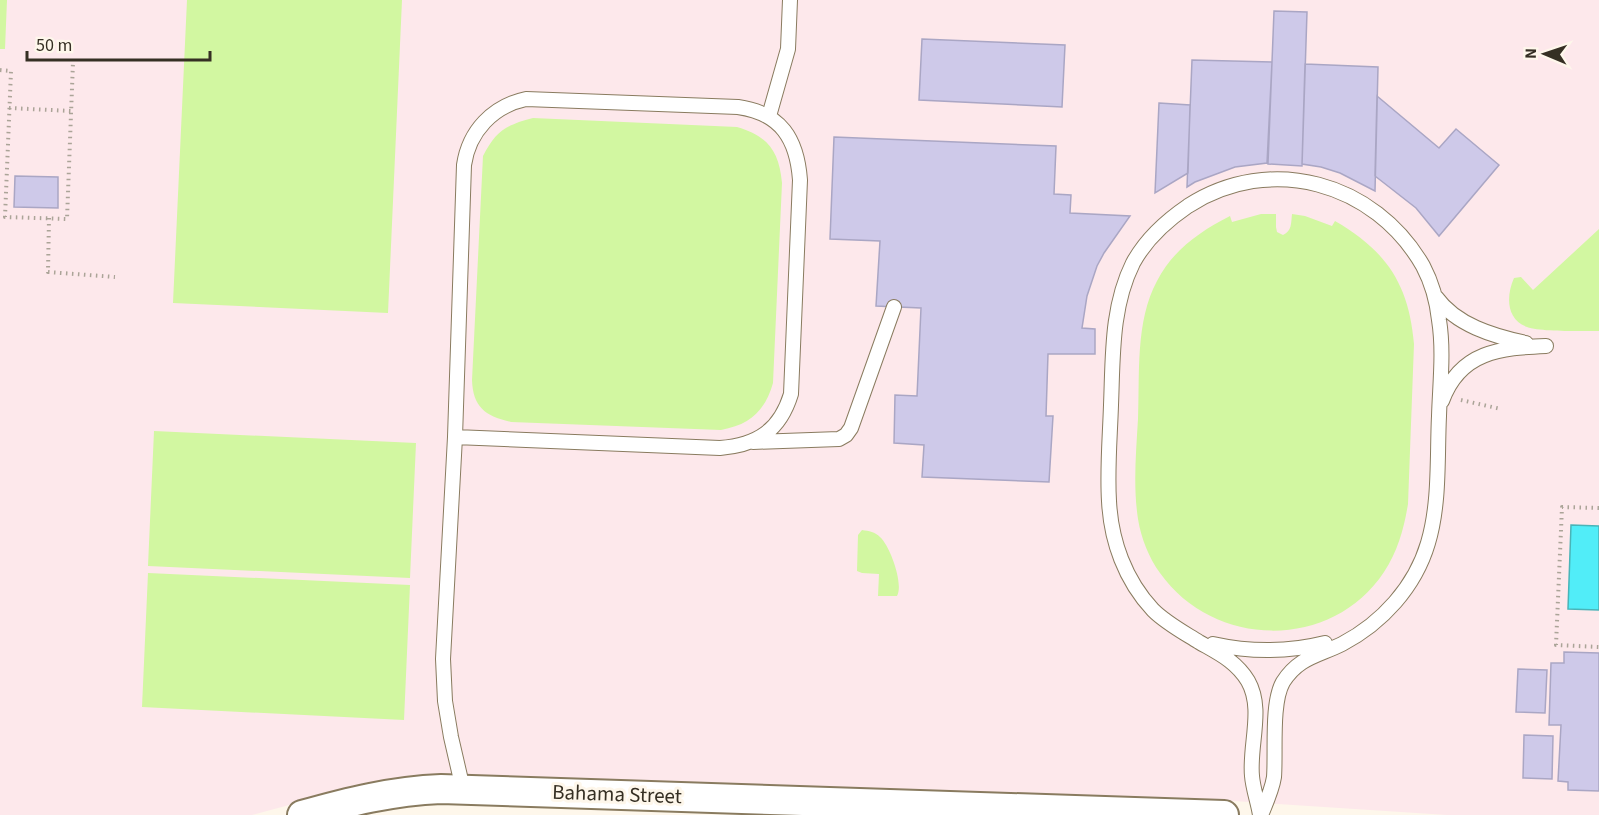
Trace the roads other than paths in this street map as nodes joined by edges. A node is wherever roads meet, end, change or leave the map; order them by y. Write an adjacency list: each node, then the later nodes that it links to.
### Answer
1 (790, 0): 2 (lane)
2 (769, 116): 6 (lane); 7 (lane)
3 (1435, 295): 5 (lane); 5 (lane); 9 (lane)
4 (894, 307): 7 (lane)
5 (1439, 411): 8 (lane)
6 (455, 437): 7 (lane); 10 (lane)
7 (751, 442)
8 (1364, 631): 9 (lane); 13 (lane)
9 (1186, 633): 13 (lane)
10 (462, 802): 11 (street, Bahama Street); 12 (street, Bahama Street)
11 (302, 815)
12 (1224, 815)
13 (1261, 815)

